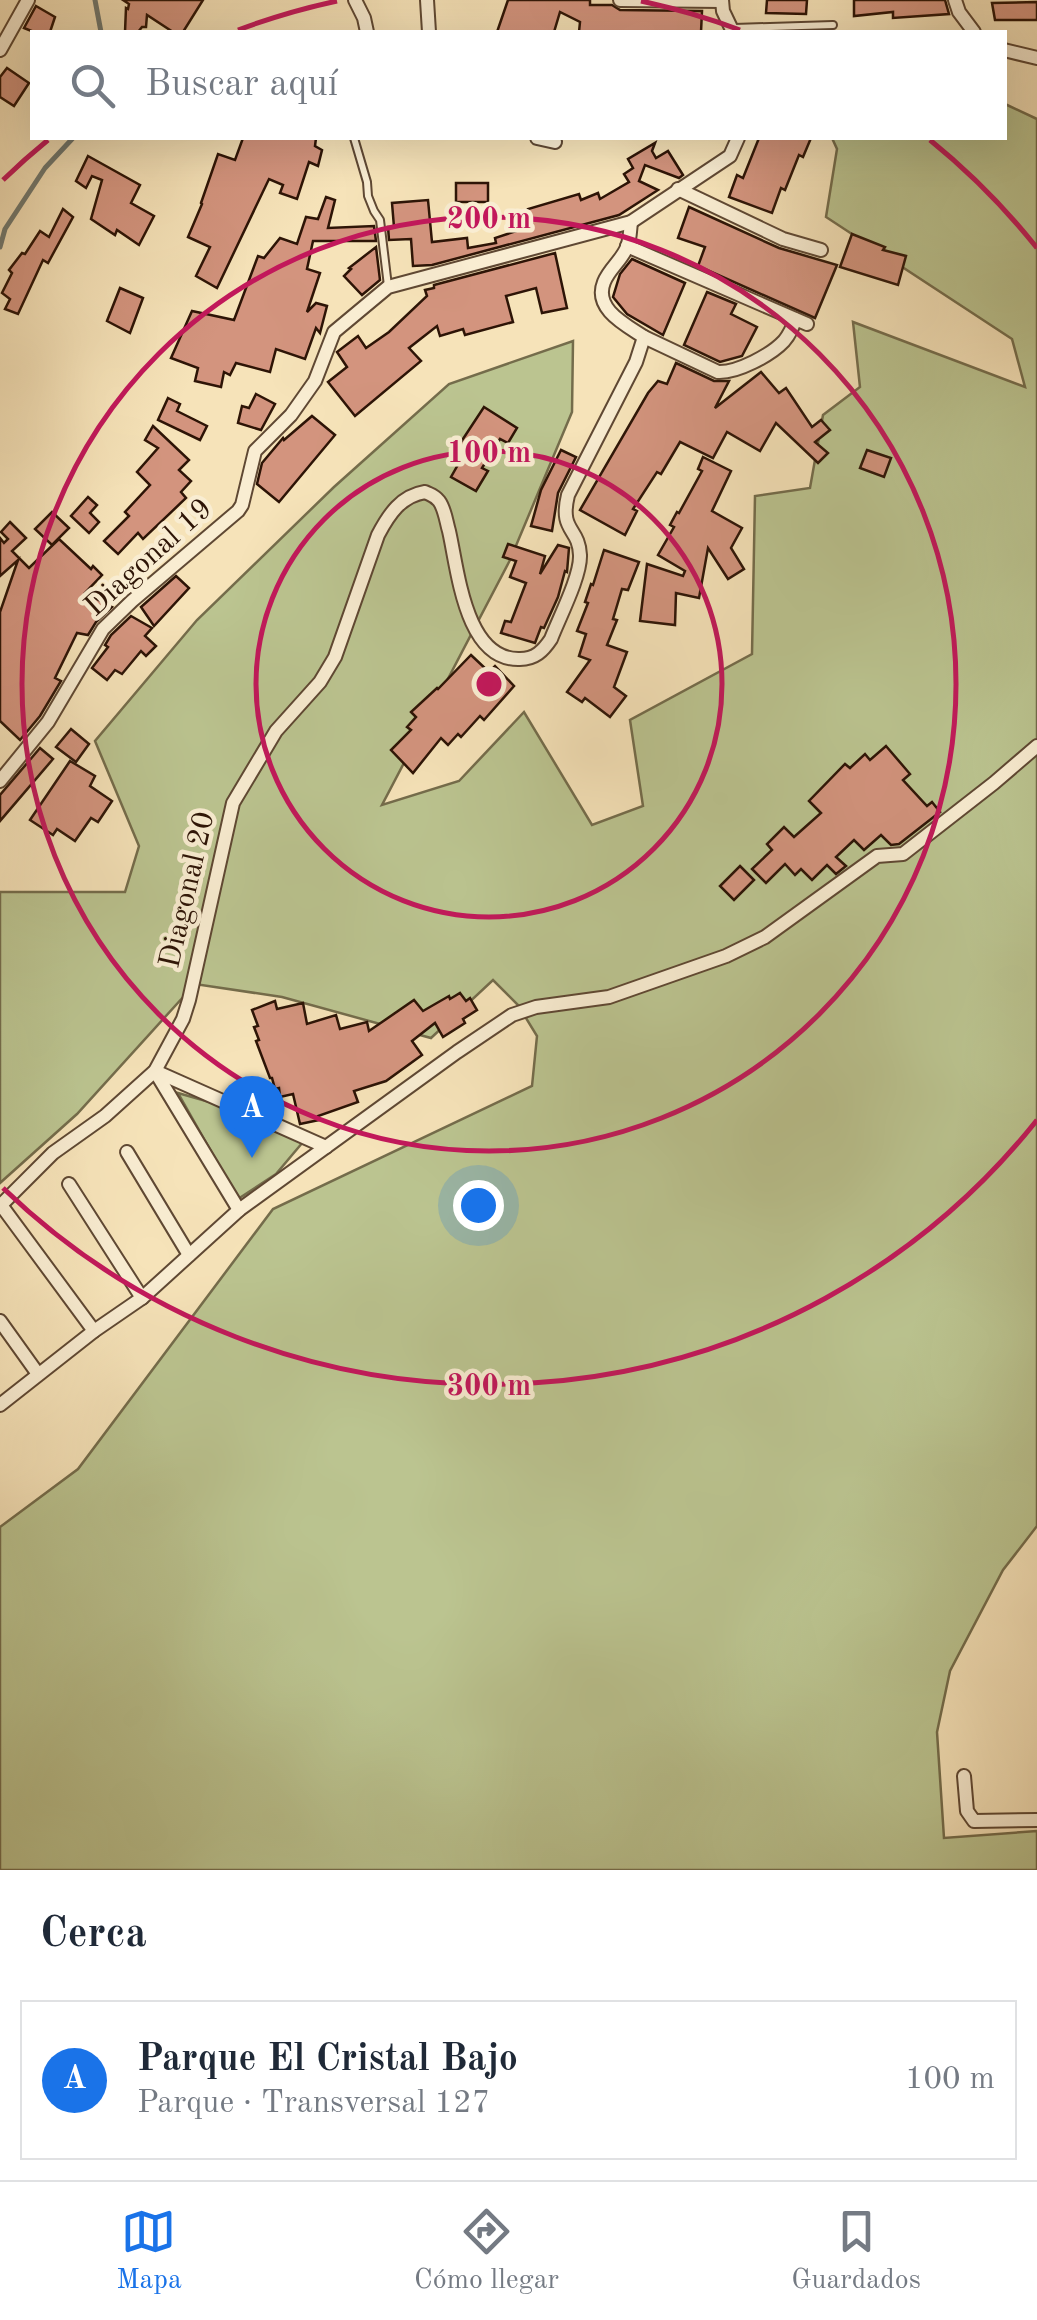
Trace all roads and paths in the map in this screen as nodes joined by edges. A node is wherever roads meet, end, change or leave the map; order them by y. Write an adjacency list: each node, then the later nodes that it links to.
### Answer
1 (28, 0): 12 (street)
2 (355, 0): 8 (street)
3 (427, 0): 9 (street)
4 (620, 0): 5 (street)
5 (722, 0): 10 (street)
6 (955, 0): 11 (street)
7 (832, 25): 10 (lane)
8 (366, 30)
9 (430, 30)
10 (732, 30)
11 (972, 30)
12 (0, 50)
13 (1007, 51): 14 (street)
14 (1037, 58)
15 (355, 140): 23 (lane)
16 (546, 140): 18 (street)
17 (737, 140): 19 (street, Diagonal 19)
18 (555, 142)
19 (678, 189): 20 (street, Diagonal 19); 22 (street)
20 (631, 222): 21 (street); 23 (street, Diagonal 19)
21 (628, 246): 24 (street); 24 (street)
22 (821, 250)
23 (388, 288): 26 (street, Diagonal 19)
24 (644, 337): 27 (street, Diagonal 20)
25 (1037, 746): 28 (street)
26 (0, 781)
27 (155, 1071): 28 (street); 31 (street, Diagonal 20); 32 (street)
28 (326, 1147): 32 (street)
29 (127, 1152): 33 (street)
30 (69, 1184): 34 (street)
31 (0, 1205): 36 (street)
32 (239, 1210): 33 (street)
33 (189, 1255): 34 (street)
34 (142, 1298): 36 (street)
35 (0, 1321): 37 (street)
36 (94, 1331): 37 (street)
37 (38, 1374): 38 (street)
38 (0, 1405)
39 (964, 1776): 40 (street)
40 (1037, 1820)

